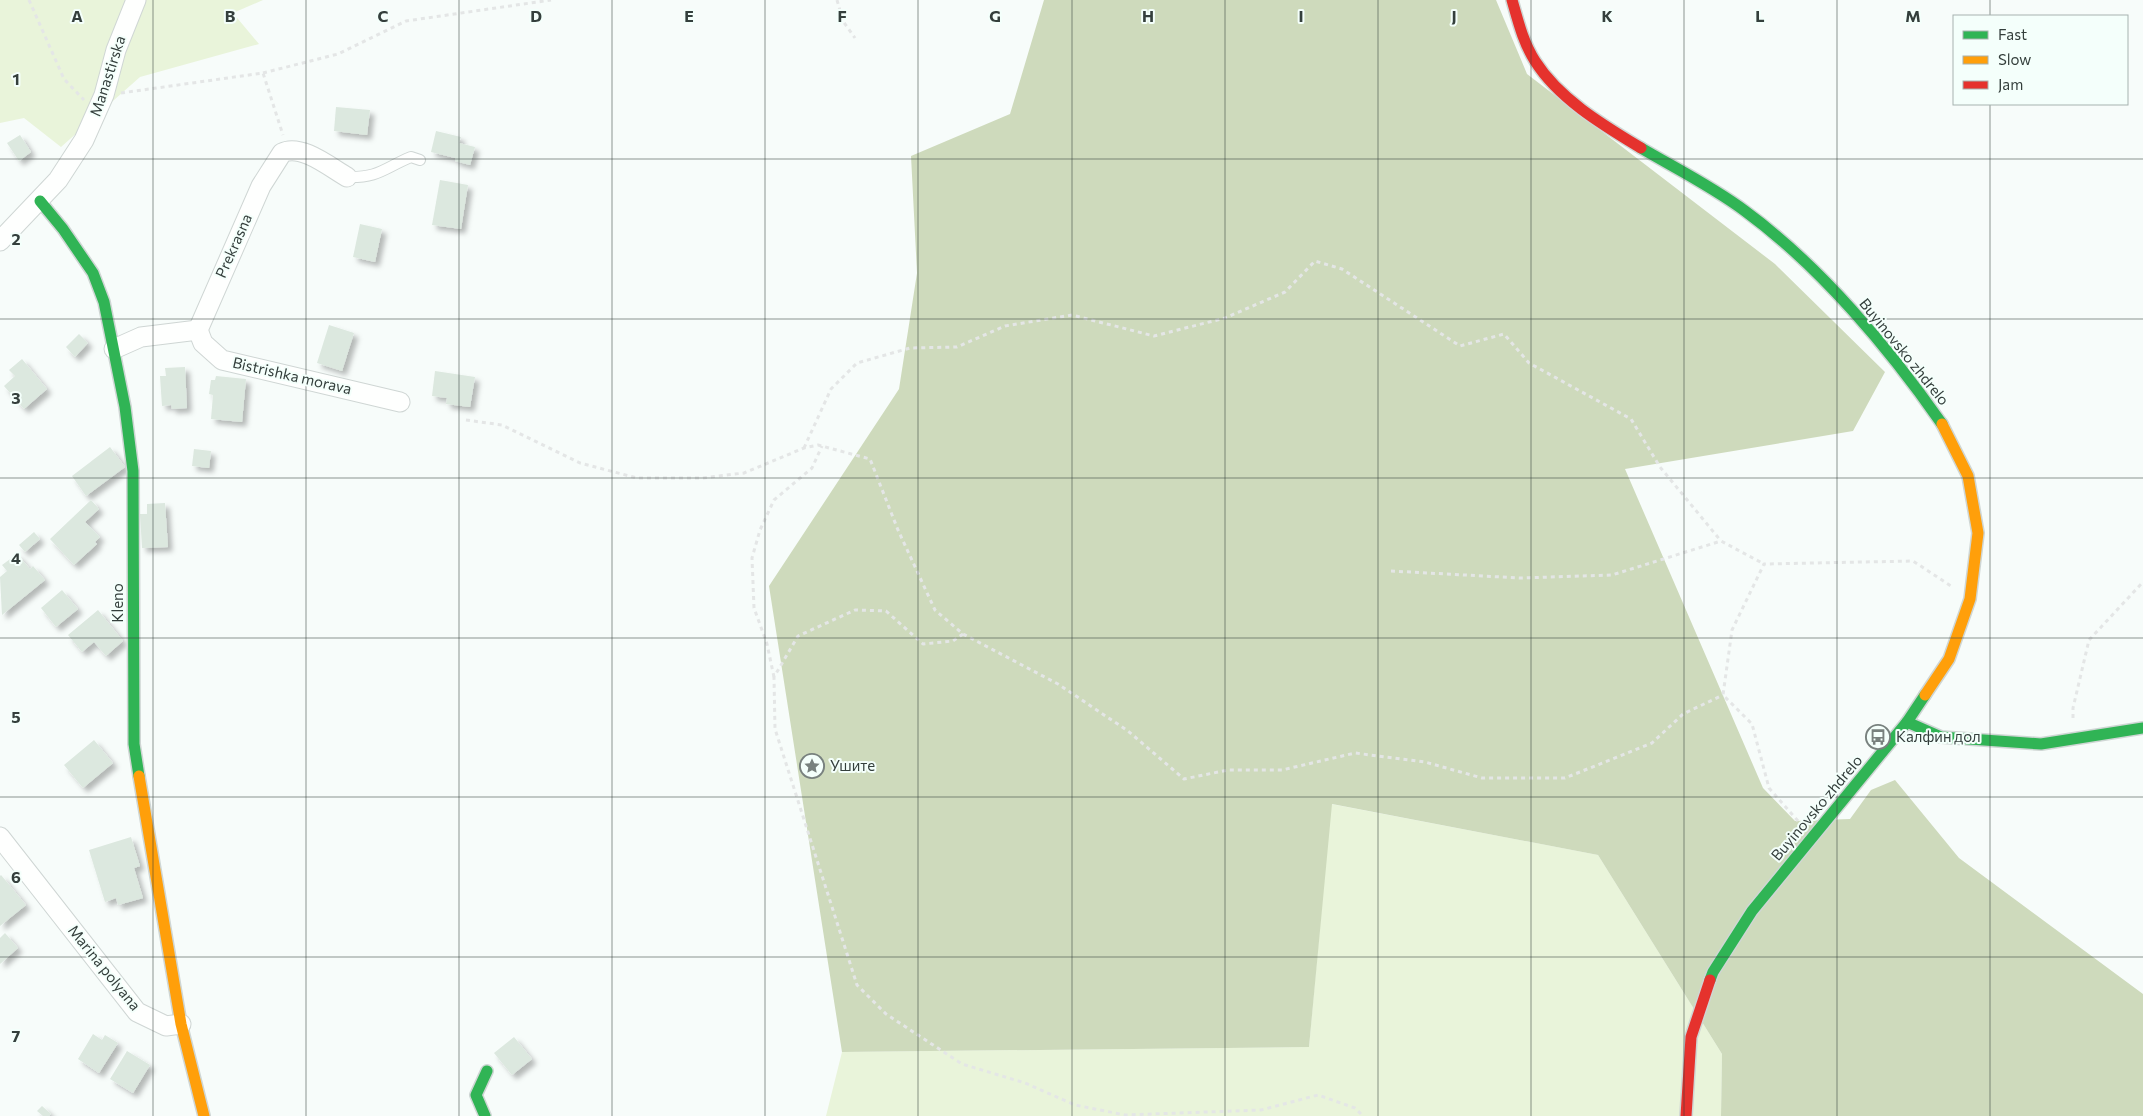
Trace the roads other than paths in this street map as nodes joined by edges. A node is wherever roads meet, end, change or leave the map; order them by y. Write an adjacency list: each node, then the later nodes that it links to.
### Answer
1 (136, 0): 5 (street, Manastirska)
2 (1512, 0): 10 (street, Buyinovsko zhdrelo)
3 (420, 160): 4 (lane)
4 (347, 177): 7 (street, Prekrasna)
5 (40, 201): 6 (street, Manastirska); 8 (street, Kleno)
6 (0, 241)
7 (198, 330): 8 (street); 9 (street, Bistrishka morava)
8 (114, 349): 13 (street, Kleno)
9 (400, 402)
10 (1907, 722): 11 (street); 17 (street, Buyinovsko zhdrelo)
11 (2143, 728)
12 (0, 837): 13 (street, Marina polyana)
13 (181, 1024): 15 (street)
14 (487, 1071): 16 (street)
15 (204, 1116)
16 (485, 1116)
17 (1686, 1116)

